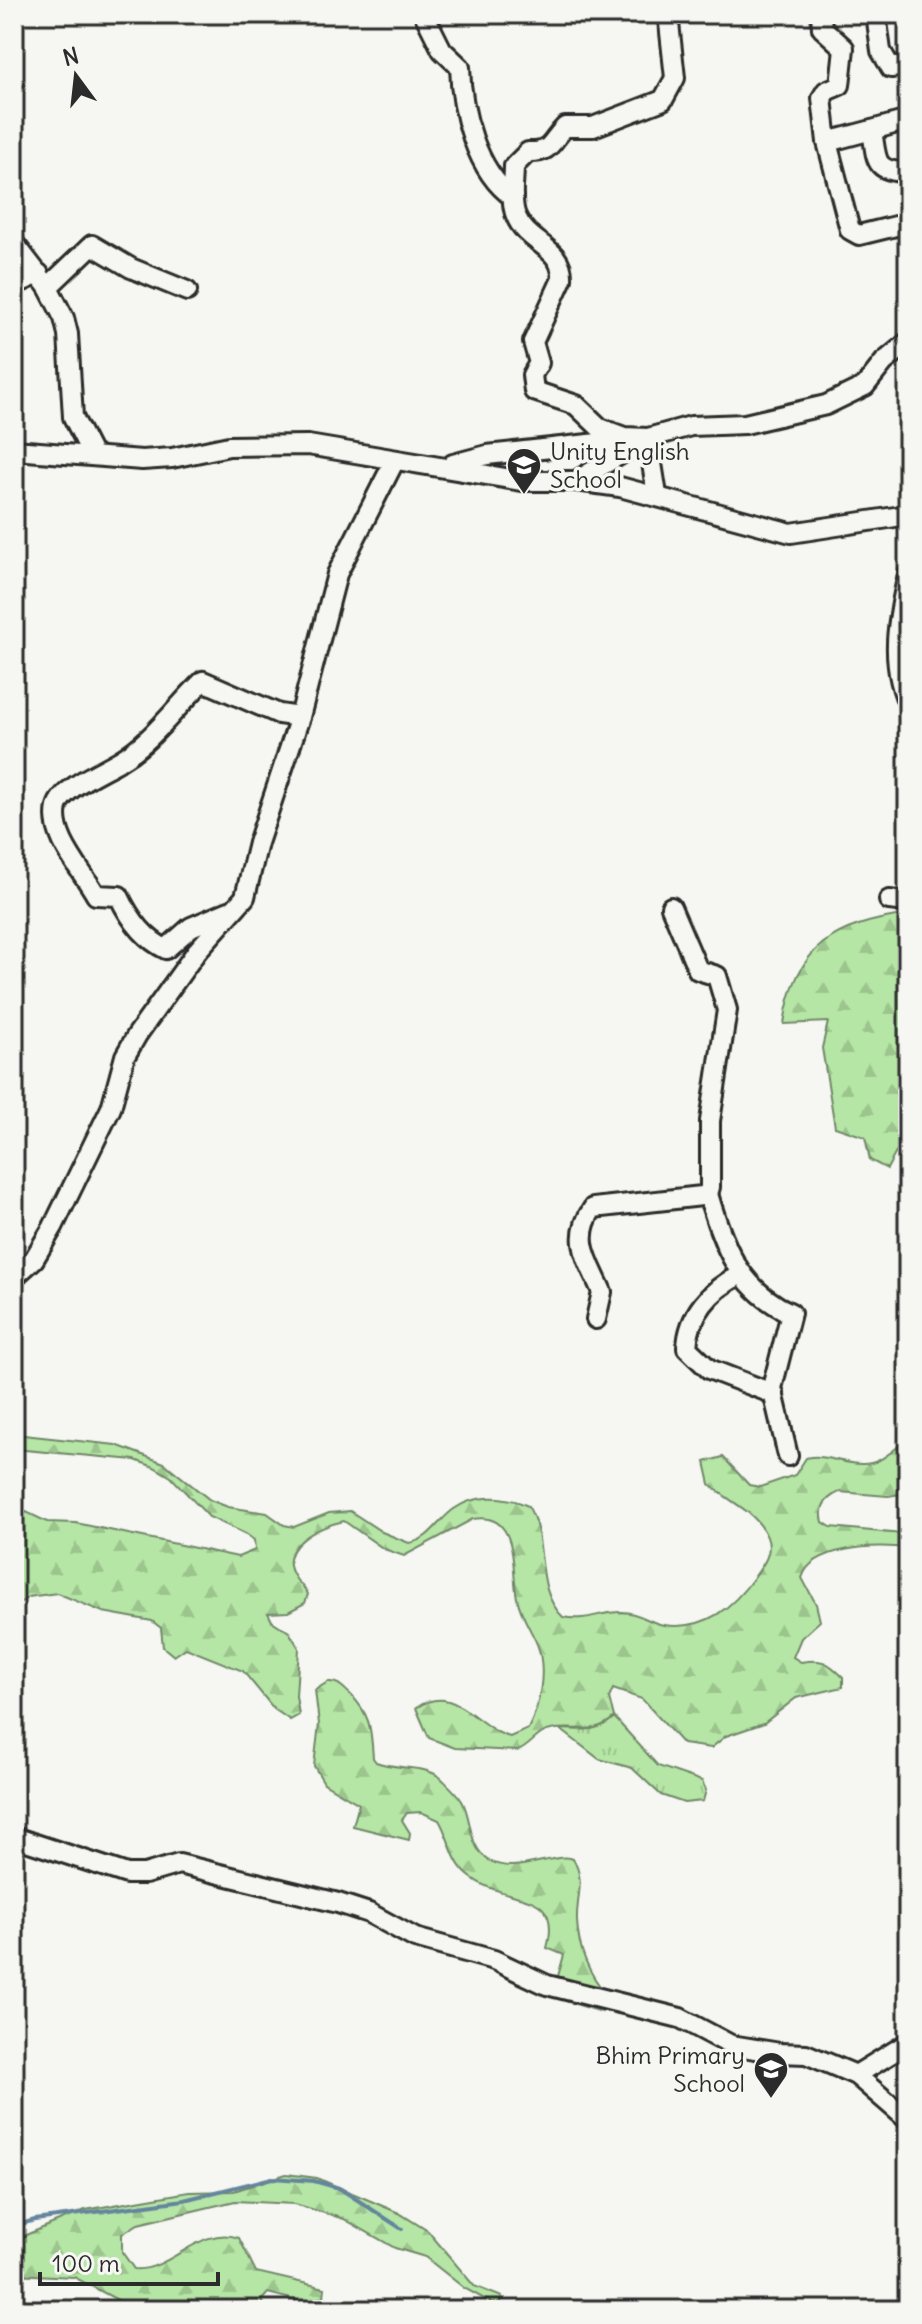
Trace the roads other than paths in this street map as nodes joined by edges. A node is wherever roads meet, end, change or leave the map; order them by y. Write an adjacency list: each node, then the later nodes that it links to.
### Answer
1 (424, 14): 10 (street)
2 (668, 14): 10 (street)
3 (821, 14): 8 (street)
4 (876, 14): 5 (street)
5 (908, 66)
6 (908, 120): 7 (street)
7 (872, 130): 8 (street); 9 (street)
8 (827, 142): 11 (street)
9 (908, 172)
10 (513, 197): 17 (street)
11 (908, 223)
12 (14, 243): 13 (street)
13 (44, 280): 14 (street); 15 (street); 19 (street)
14 (14, 285)
15 (187, 291)
16 (908, 342): 17 (street)
17 (648, 438): 21 (street); 22 (street); 23 (street)
18 (14, 450): 19 (street)
19 (93, 456): 20 (street)
20 (395, 460): 21 (street); 27 (street)
21 (446, 466): 22 (street)
22 (576, 481): 23 (street)
23 (657, 495): 24 (street)
24 (908, 515)
25 (908, 575): 26 (street)
26 (908, 703)
27 (300, 717): 30 (street); 30 (street)
28 (889, 900): 29 (street)
29 (908, 902)
30 (236, 907): 34 (street)
31 (671, 907): 32 (street)
32 (708, 1194): 33 (street); 35 (street)
33 (740, 1275): 36 (street); 36 (street)
34 (14, 1277)
35 (596, 1319)
36 (774, 1394): 37 (street)
37 (788, 1456)
38 (14, 1837): 40 (street)
39 (908, 2043): 40 (street)
40 (856, 2075): 41 (street)
41 (908, 2120)

